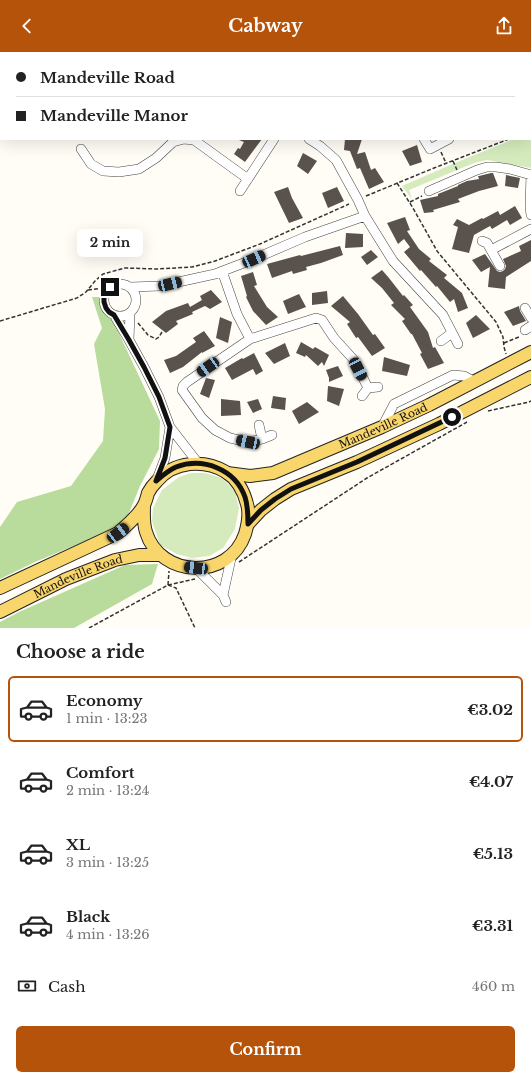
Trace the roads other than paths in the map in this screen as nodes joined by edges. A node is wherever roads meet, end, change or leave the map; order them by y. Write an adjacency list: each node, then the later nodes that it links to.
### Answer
1 (180, 140): 8 (street)
2 (194, 140): 10 (street)
3 (273, 140): 10 (street)
4 (312, 140): 7 (street)
5 (425, 140): 6 (street)
6 (448, 140)
7 (322, 143): 14 (street)
8 (81, 149)
9 (531, 174): 12 (street); 13 (street)
10 (248, 179): 11 (street)
11 (240, 191)
12 (429, 191)
13 (531, 215)
14 (365, 216): 19 (street); 27 (street)
15 (531, 229): 17 (street)
16 (482, 241): 17 (street)
17 (491, 250): 18 (street)
18 (500, 266)
19 (222, 271): 20 (street); 28 (street)
20 (160, 286): 21 (street); 22 (street)
21 (131, 287): 22 (street); 24 (street)
22 (137, 298): 25 (street)
23 (525, 308): 26 (street)
24 (114, 315): 25 (street); 29 (street)
25 (130, 318): 29 (street)
26 (531, 318)
27 (452, 333): 30 (street); 31 (street)
28 (250, 339): 34 (street); 40 (street)
29 (129, 340): 38 (street)
30 (441, 341)
31 (458, 344)
32 (531, 352): 42 (main road, Mandeville Road)
33 (531, 377): 45 (main road, Mandeville Road)
34 (368, 388): 35 (street); 36 (street)
35 (378, 388)
36 (362, 396)
37 (259, 425): 40 (street)
38 (170, 427): 41 (street); 43 (street)
39 (272, 435): 40 (street)
40 (262, 439)
41 (198, 463): 42 (main road); 43 (main road)
42 (227, 473): 45 (main road)
43 (156, 481): 44 (main road)
44 (144, 505): 47 (main road); 49 (main road, Mandeville Road)
45 (248, 524): 46 (main road)
46 (232, 554): 48 (main road); 48 (street)
47 (165, 558): 48 (main road); 50 (main road, Mandeville Road)
48 (200, 572)
49 (0, 588)
50 (0, 612)

